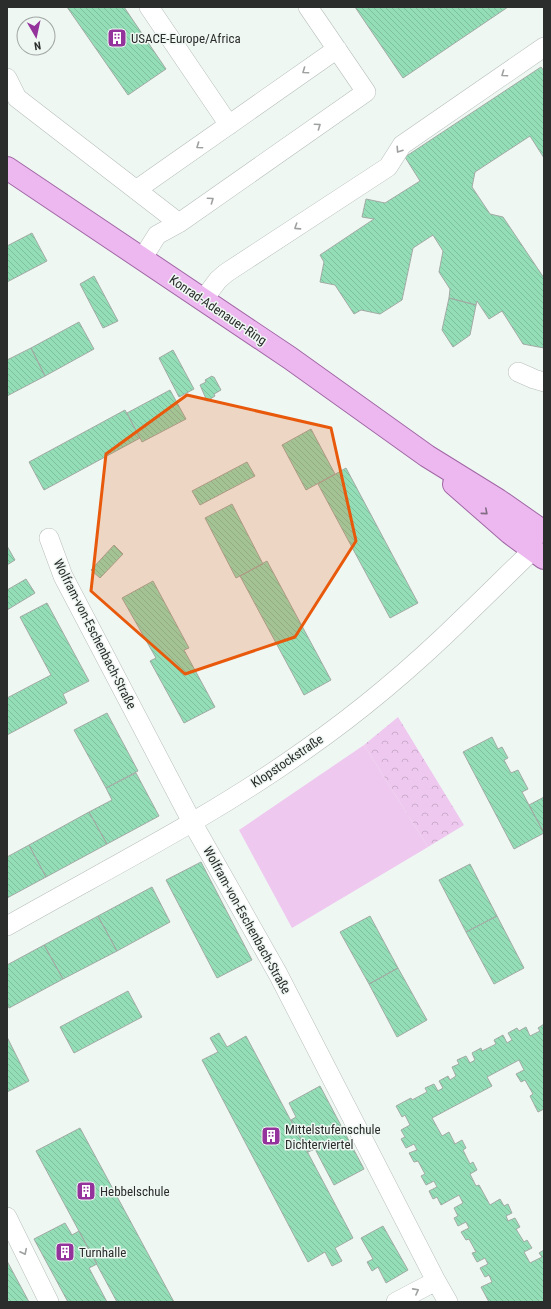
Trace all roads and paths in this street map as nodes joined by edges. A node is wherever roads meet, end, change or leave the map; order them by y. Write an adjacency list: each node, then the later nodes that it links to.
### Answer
1 (149, 7): 7 (street)
2 (308, 7): 3 (street)
3 (337, 49): 7 (street, one-way to 7); 10 (street, one-way to 3)
4 (540, 49): 12 (street, one-way to 12)
5 (7, 78): 6 (street)
6 (12, 99): 9 (street)
7 (229, 125): 9 (street, one-way to 9)
8 (7, 168): 11 (main road, Konrad-Adenauer-Ring)
9 (136, 190): 10 (street)
10 (179, 223): 11 (street)
11 (142, 259): 12 (main road, Konrad-Adenauer-Ring)
12 (203, 300): 15 (main road, Konrad-Adenauer-Ring)
13 (518, 372): 14 (street)
14 (544, 382)
15 (427, 456): 16 (main road, Konrad-Adenauer-Ring); 18 (main road, Konrad-Adenauer-Ring, one-way to 18)
16 (544, 532)
17 (49, 538): 19 (street, Wolfram-von-Eschenbach-Straße)
18 (538, 554): 19 (street, Klopstockstraße)
19 (192, 822): 20 (street, Klopstockstraße); 22 (street, Wolfram-von-Eschenbach-Straße)
20 (7, 926)
21 (7, 1217): 23 (street, one-way to 23)
22 (436, 1281): 24 (street, one-way to 22); 25 (street, Wolfram-von-Eschenbach-Straße)
23 (49, 1302)
24 (396, 1302)
25 (448, 1302)

